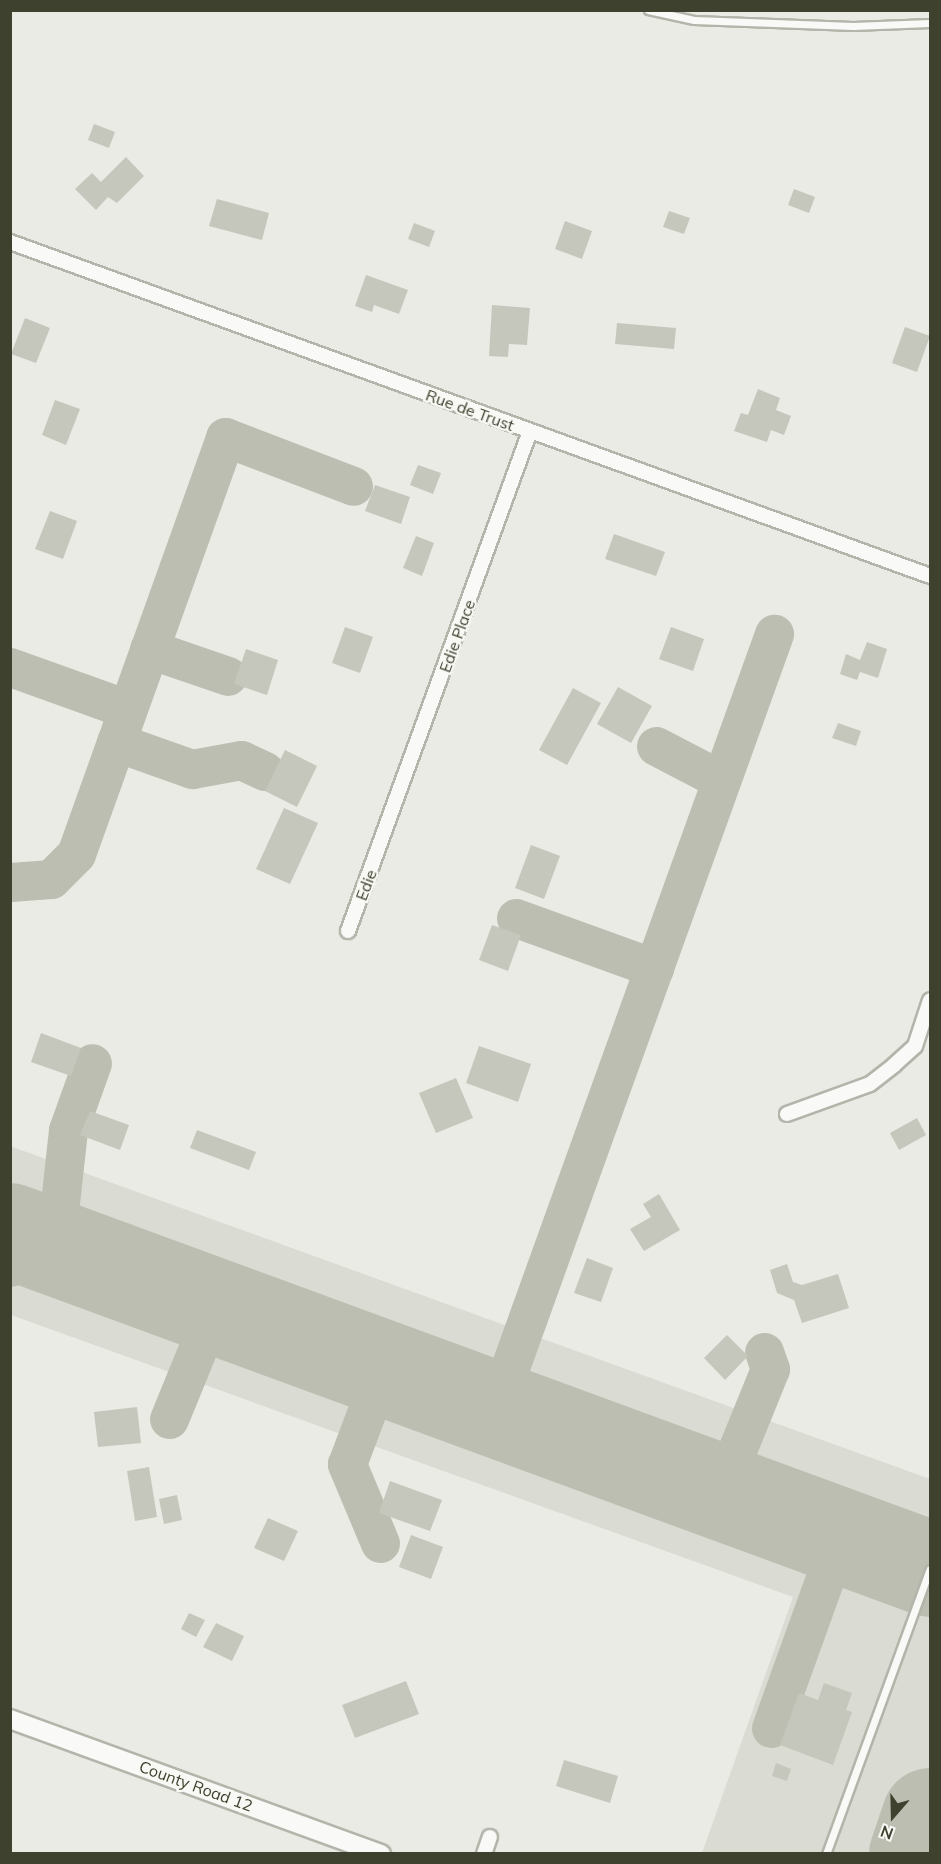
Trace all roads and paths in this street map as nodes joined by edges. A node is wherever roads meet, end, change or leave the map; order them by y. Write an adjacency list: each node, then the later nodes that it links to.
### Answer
1 (648, 10): 2 (lane)
2 (930, 23)
3 (10, 242): 4 (street, Rue de Trust)
4 (530, 431): 5 (street, Rue de Trust); 6 (street, Edie Place)
5 (930, 576)
6 (383, 840): 7 (street, Edie)
7 (348, 931)
8 (930, 1000): 9 (street)
9 (787, 1114)
10 (930, 1569): 15 (lane)
11 (10, 1719): 13 (street, County Road 12)
12 (490, 1837): 14 (street)
13 (376, 1853)
14 (484, 1854)
15 (826, 1854)

